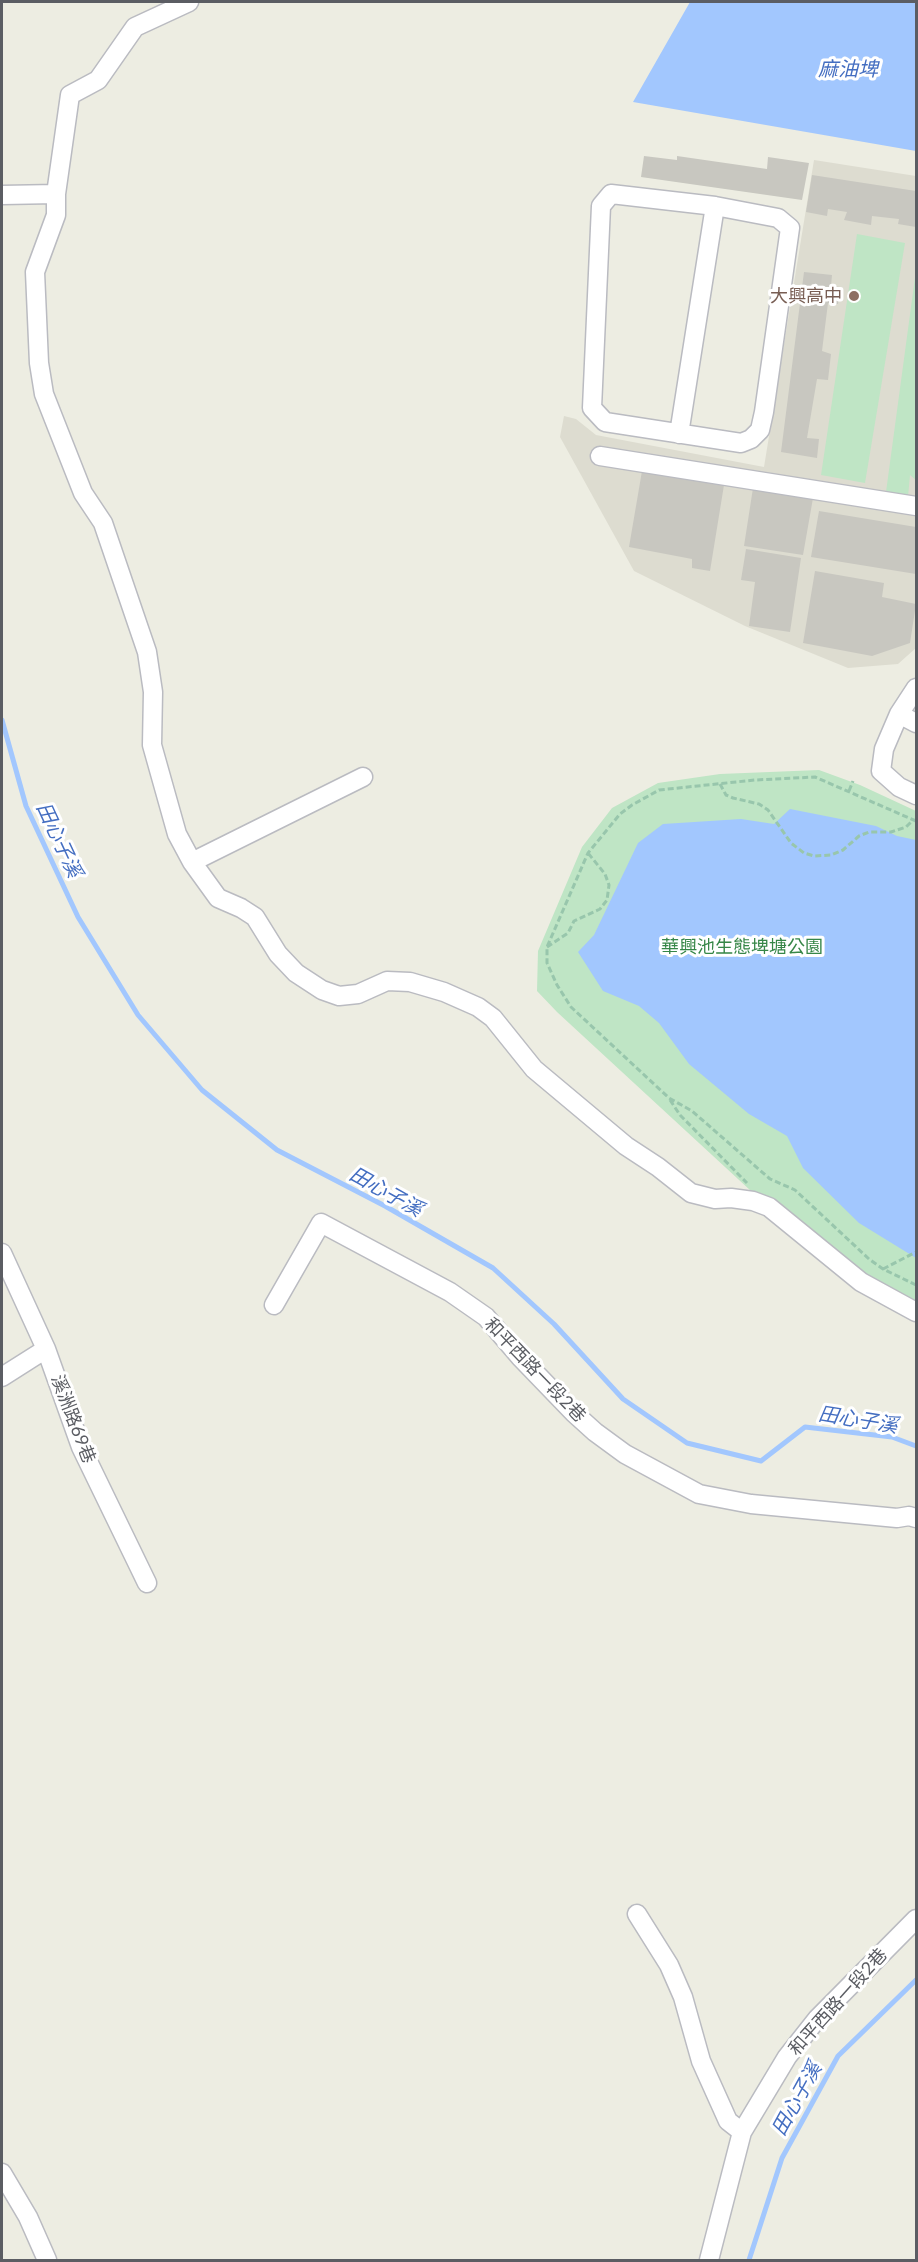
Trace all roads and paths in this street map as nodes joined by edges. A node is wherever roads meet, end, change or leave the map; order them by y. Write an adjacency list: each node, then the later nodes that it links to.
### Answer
1 (189, 2): 2 (street)
2 (56, 194): 3 (street); 18 (street)
3 (2, 195)
4 (716, 206): 5 (street); 5 (street); 5 (street)
5 (679, 434)
6 (600, 456): 7 (street)
7 (916, 506)
8 (916, 688): 9 (street)
9 (899, 714): 10 (street); 15 (street)
10 (916, 723)
11 (363, 777): 18 (street)
12 (853, 781): 14 (path)
13 (720, 784): 14 (path); 16 (path); 17 (path)
14 (849, 791): 16 (path)
15 (916, 795)
16 (915, 820)
17 (588, 853): 19 (path); 19 (path)
18 (192, 862): 27 (street)
19 (547, 947): 20 (path)
20 (669, 1098): 21 (path); 24 (path)
21 (750, 1186)
22 (916, 1252): 24 (path)
23 (2, 1253): 28 (street, 溪洲路69巷)
24 (883, 1269): 25 (path)
25 (916, 1284)
26 (274, 1305): 30 (street, 和平西路一段2巷)
27 (916, 1312)
28 (46, 1348): 29 (street); 31 (street, 溪洲路69巷)
29 (2, 1377)
30 (916, 1518)
31 (147, 1582)
32 (637, 1914): 34 (street)
33 (916, 1919): 34 (street, 和平西路一段2巷)
34 (742, 2132): 37 (street, 和平西路一段2巷)
35 (2, 2174): 36 (street)
36 (47, 2260)
37 (709, 2260)

